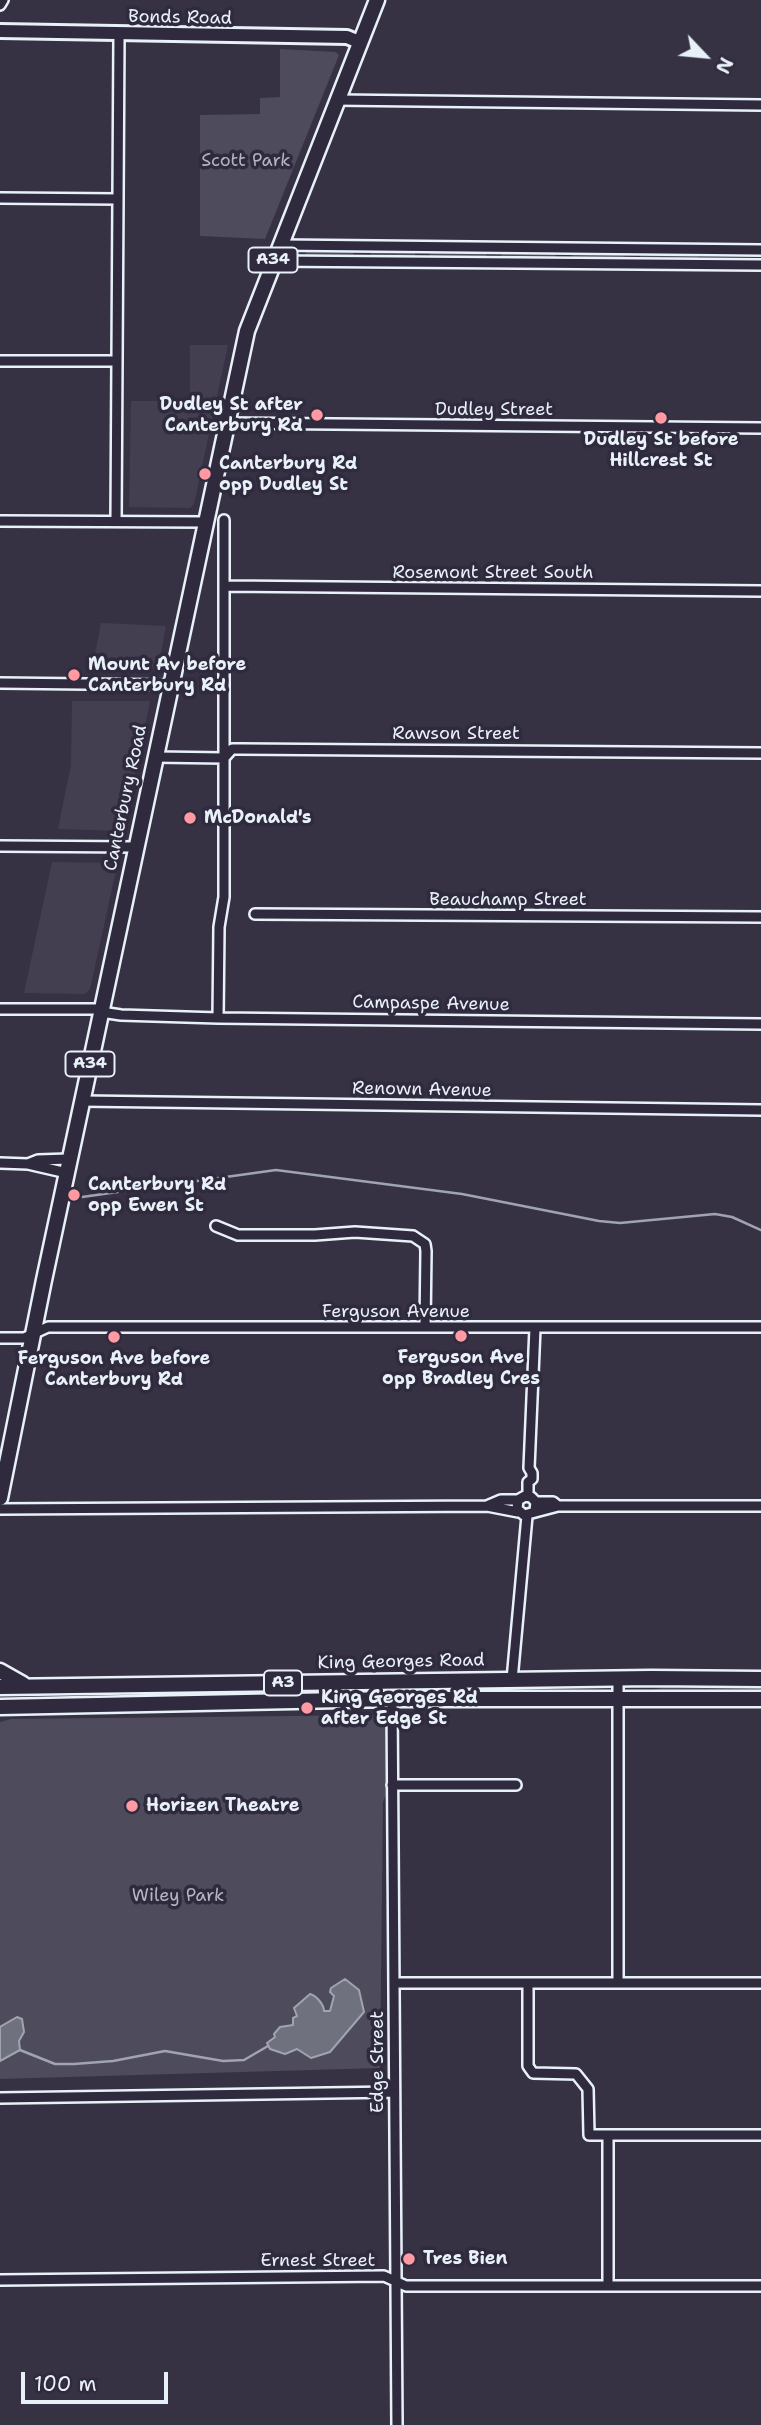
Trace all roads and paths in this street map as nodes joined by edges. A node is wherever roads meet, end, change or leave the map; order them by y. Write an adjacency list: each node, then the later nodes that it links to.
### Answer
1 (3, 0): 3 (street)
2 (377, 0): 6 (highway, Canterbury Road / A34)
3 (0, 5)
4 (0, 32): 5 (main road, Bonds Road)
5 (119, 35): 6 (main road, Bonds Road); 10 (street)
6 (359, 42): 7 (highway, Canterbury Road / A34)
7 (335, 100): 8 (street); 11 (highway, Canterbury Road / A34)
8 (761, 105)
9 (0, 198): 10 (street)
10 (118, 199): 16 (street)
11 (279, 245): 12 (street); 13 (highway, Canterbury Road / A34)
12 (761, 250)
13 (272, 261): 14 (street); 17 (highway, Canterbury Road / A34)
14 (761, 265)
15 (0, 361): 16 (street)
16 (117, 361): 21 (street)
17 (226, 423): 18 (street, Dudley Street); 22 (highway, Canterbury Road / A34)
18 (761, 428)
19 (224, 520): 23 (street)
20 (0, 521): 21 (street)
21 (116, 521): 22 (street)
22 (205, 523): 26 (highway, Canterbury Road / A34)
23 (225, 586): 24 (street, Rosemont Street South); 29 (street)
24 (761, 591)
25 (0, 683): 26 (street)
26 (170, 685): 28 (highway, Canterbury Road / A34)
27 (761, 753): 29 (street, Rawson Street)
28 (155, 757): 29 (street, Rawson Street); 31 (highway, Canterbury Road / A34)
29 (224, 758): 36 (street)
30 (0, 846): 31 (street)
31 (136, 847): 35 (highway, Canterbury Road / A34)
32 (255, 915): 33 (street, Beauchamp Street)
33 (761, 917)
34 (0, 1009): 35 (street, Campaspe Avenue)
35 (101, 1011): 36 (street, Campaspe Avenue); 38 (highway, Canterbury Road / A34)
36 (218, 1018): 37 (street, Campaspe Avenue)
37 (761, 1024)
38 (82, 1101): 39 (street, Renown Avenue); 42 (highway, Canterbury Road / A34)
39 (761, 1110)
40 (0, 1163): 41 (street)
41 (27, 1164): 42 (street); 42 (street)
42 (68, 1166): 47 (highway, Canterbury Road / A34)
43 (216, 1226): 45 (street)
44 (761, 1326): 46 (street, Ferguson Avenue)
45 (425, 1327): 46 (street, Ferguson Avenue); 47 (street, Ferguson Avenue)
46 (535, 1328): 52 (street)
47 (33, 1335): 48 (street, Ferguson Avenue); 49 (highway, Canterbury Road / A34)
48 (0, 1338)
49 (0, 1498)
50 (487, 1506): 52 (street); 52 (street); 53 (street)
51 (761, 1506): 52 (street)
52 (529, 1507): 57 (street)
53 (0, 1509)
54 (0, 1671): 58 (highway)
55 (618, 1679): 56 (highway, King Georges Road / A3); 57 (highway, King Georges Road / A3); 60 (street)
56 (761, 1679)
57 (512, 1680): 58 (highway, King Georges Road / A3)
58 (28, 1686): 59 (highway, King Georges Road / A3)
59 (0, 1687)
60 (618, 1698): 61 (highway, King Georges Road / A3); 62 (highway, King Georges Road / A3); 70 (street)
61 (392, 1699): 64 (highway, King Georges Road / A3); 66 (street, Edge Street)
62 (761, 1699)
63 (0, 1706): 64 (highway, King Georges Road / A3)
64 (27, 1706): 65 (highway)
65 (0, 1716)
66 (392, 1785): 67 (street); 68 (street, Edge Street)
67 (516, 1785)
68 (394, 1983): 69 (street); 72 (street, Edge Street)
69 (528, 1983): 70 (street); 74 (street)
70 (618, 1983): 71 (street)
71 (761, 1983)
72 (394, 2092): 73 (street); 77 (street, Edge Street)
73 (0, 2098)
74 (608, 2135): 75 (street); 78 (street)
75 (761, 2135)
76 (0, 2280): 77 (street, Ernest Street)
77 (395, 2282): 78 (street, Ernest Street); 80 (street, Edge Street)
78 (608, 2286): 79 (street, Ernest Street)
79 (761, 2286)
80 (397, 2425)

